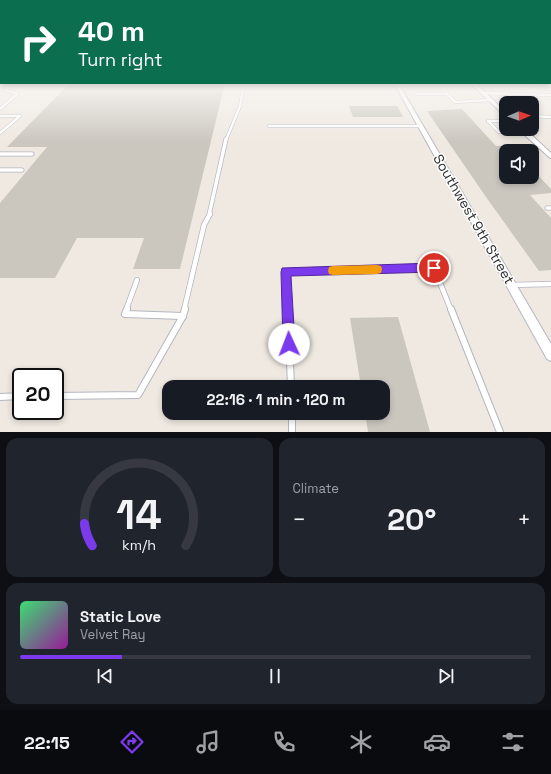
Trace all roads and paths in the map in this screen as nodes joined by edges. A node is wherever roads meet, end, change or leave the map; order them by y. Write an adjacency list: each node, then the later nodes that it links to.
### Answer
1 (7, 102): 4 (lane)
2 (241, 102): 22 (lane)
3 (407, 102): 10 (street, Southwest 9th Street)
4 (0, 109)
5 (0, 116): 12 (lane)
6 (539, 116): 7 (lane)
7 (551, 117)
8 (499, 120): 11 (lane)
9 (269, 126): 10 (lane)
10 (421, 126): 21 (street, Southwest 9th Street)
11 (499, 132)
12 (0, 133)
13 (529, 136): 16 (street)
14 (0, 154): 15 (lane)
15 (32, 154)
16 (551, 156)
17 (0, 170): 18 (lane)
18 (22, 170)
19 (138, 280): 22 (lane)
20 (551, 284): 21 (lane)
21 (511, 285): 23 (street, Southwest 9th Street)
22 (183, 316): 26 (lane)
23 (551, 355)
24 (291, 380): 30 (lane)
25 (12, 396): 27 (lane)
26 (64, 396)
27 (0, 397)
28 (292, 420): 29 (lane)
29 (292, 432)
30 (500, 432)

